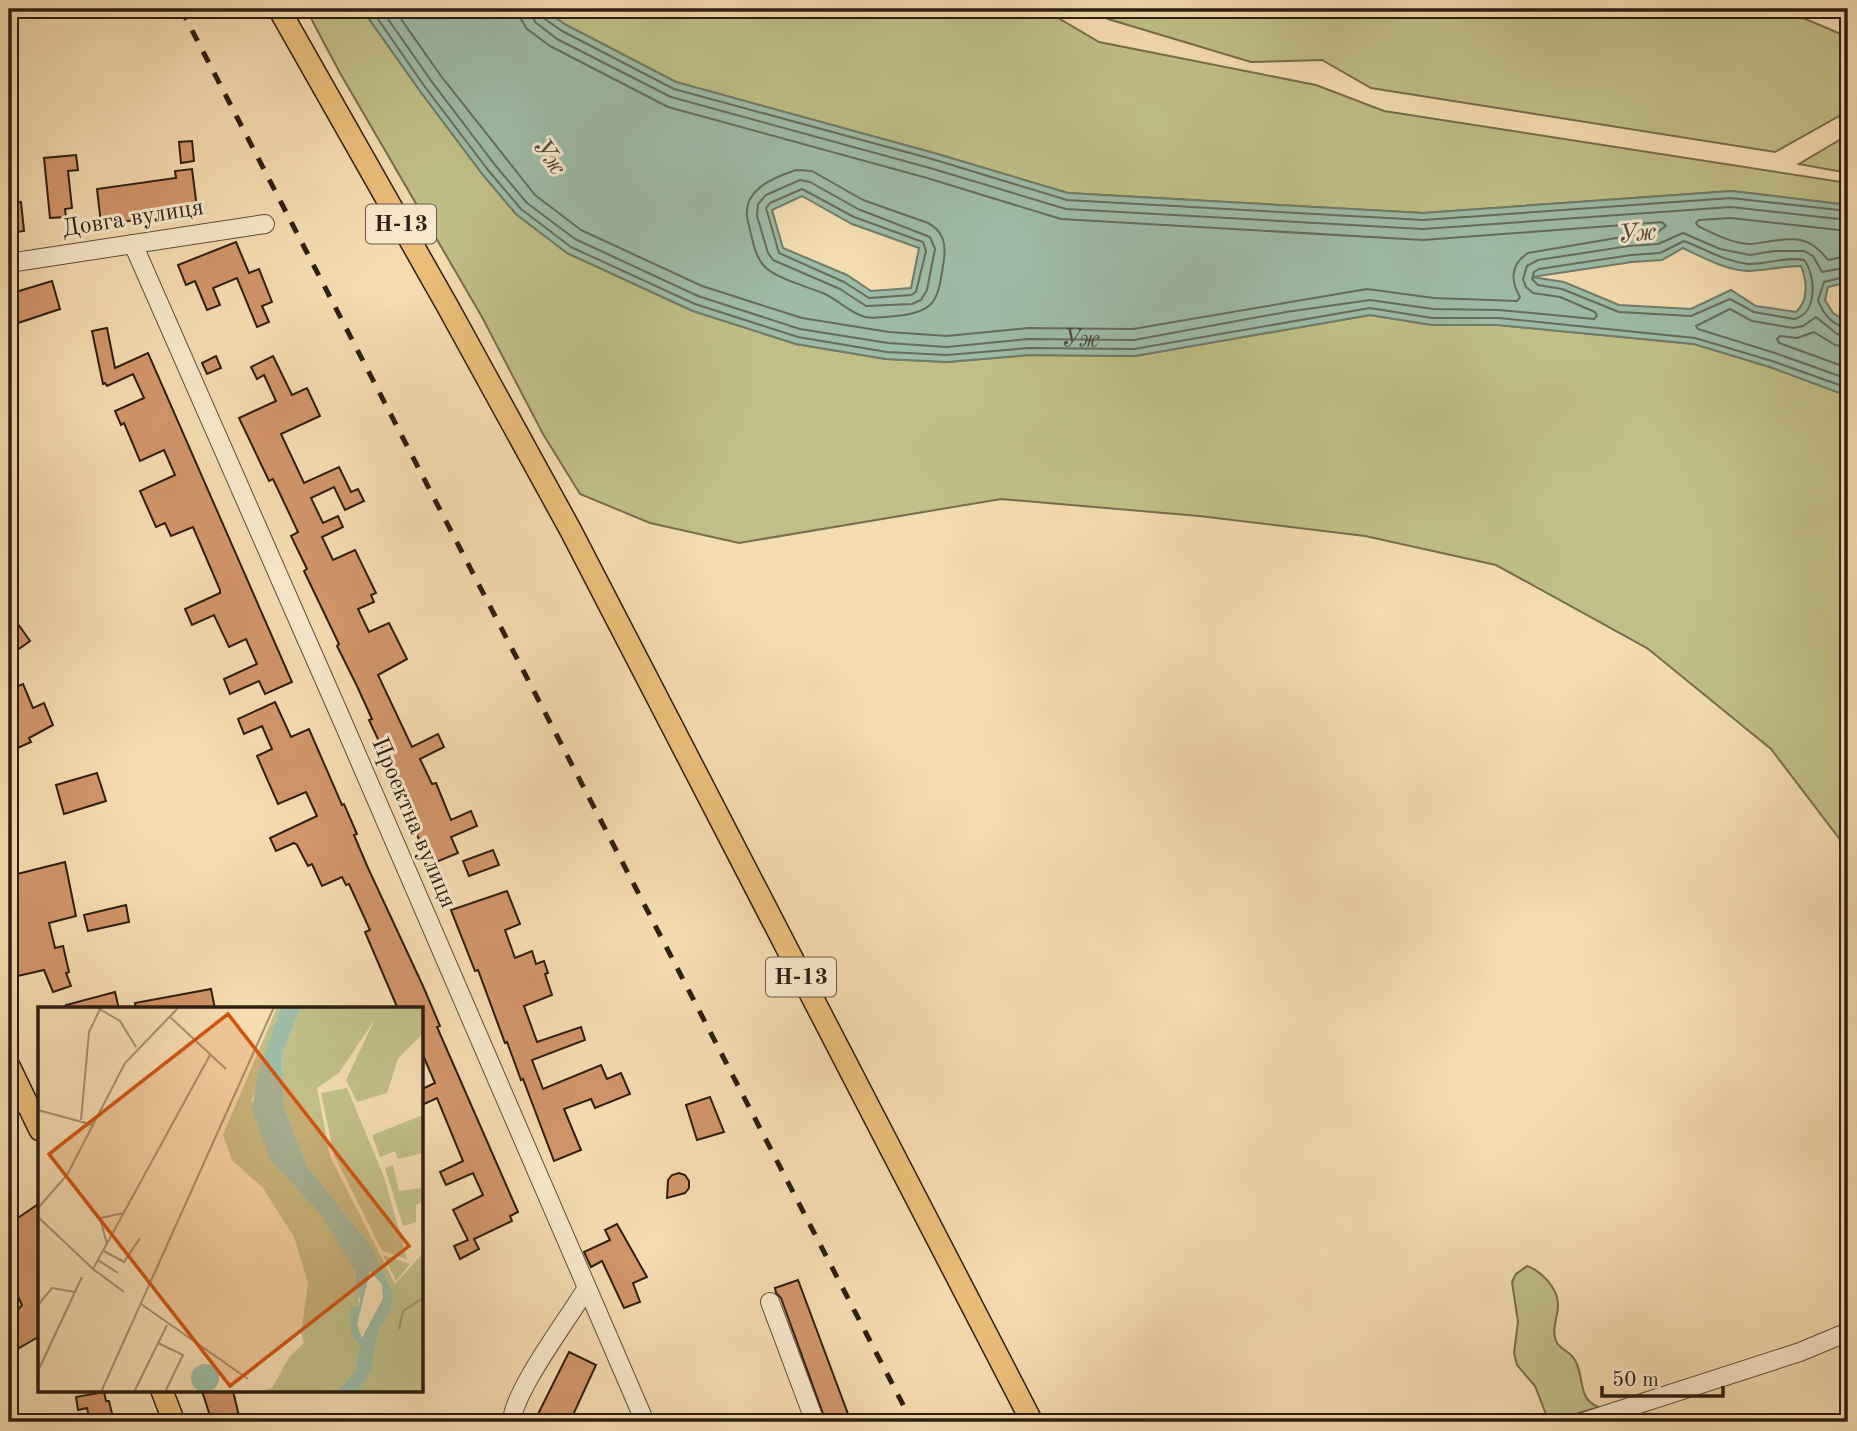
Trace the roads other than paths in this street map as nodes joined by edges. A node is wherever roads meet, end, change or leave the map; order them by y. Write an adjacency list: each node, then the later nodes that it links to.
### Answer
1 (279, 9): 16 (main road, Н-13)
2 (265, 224): 3 (street, Довга вулиця)
3 (133, 244): 4 (street, Довга вулиця); 8 (street, Проектна вулиця)
4 (9, 263)
5 (9, 1066): 6 (main road)
6 (17, 1103): 7 (main road)
7 (38, 1128)
8 (586, 1289): 13 (street); 14 (street, Проектна вулиця)
9 (770, 1302): 15 (street)
10 (1848, 1332): 17 (street)
11 (162, 1392): 12 (main road)
12 (174, 1422)
13 (512, 1422)
14 (645, 1422)
15 (815, 1422)
16 (1032, 1422)
17 (1583, 1422)

